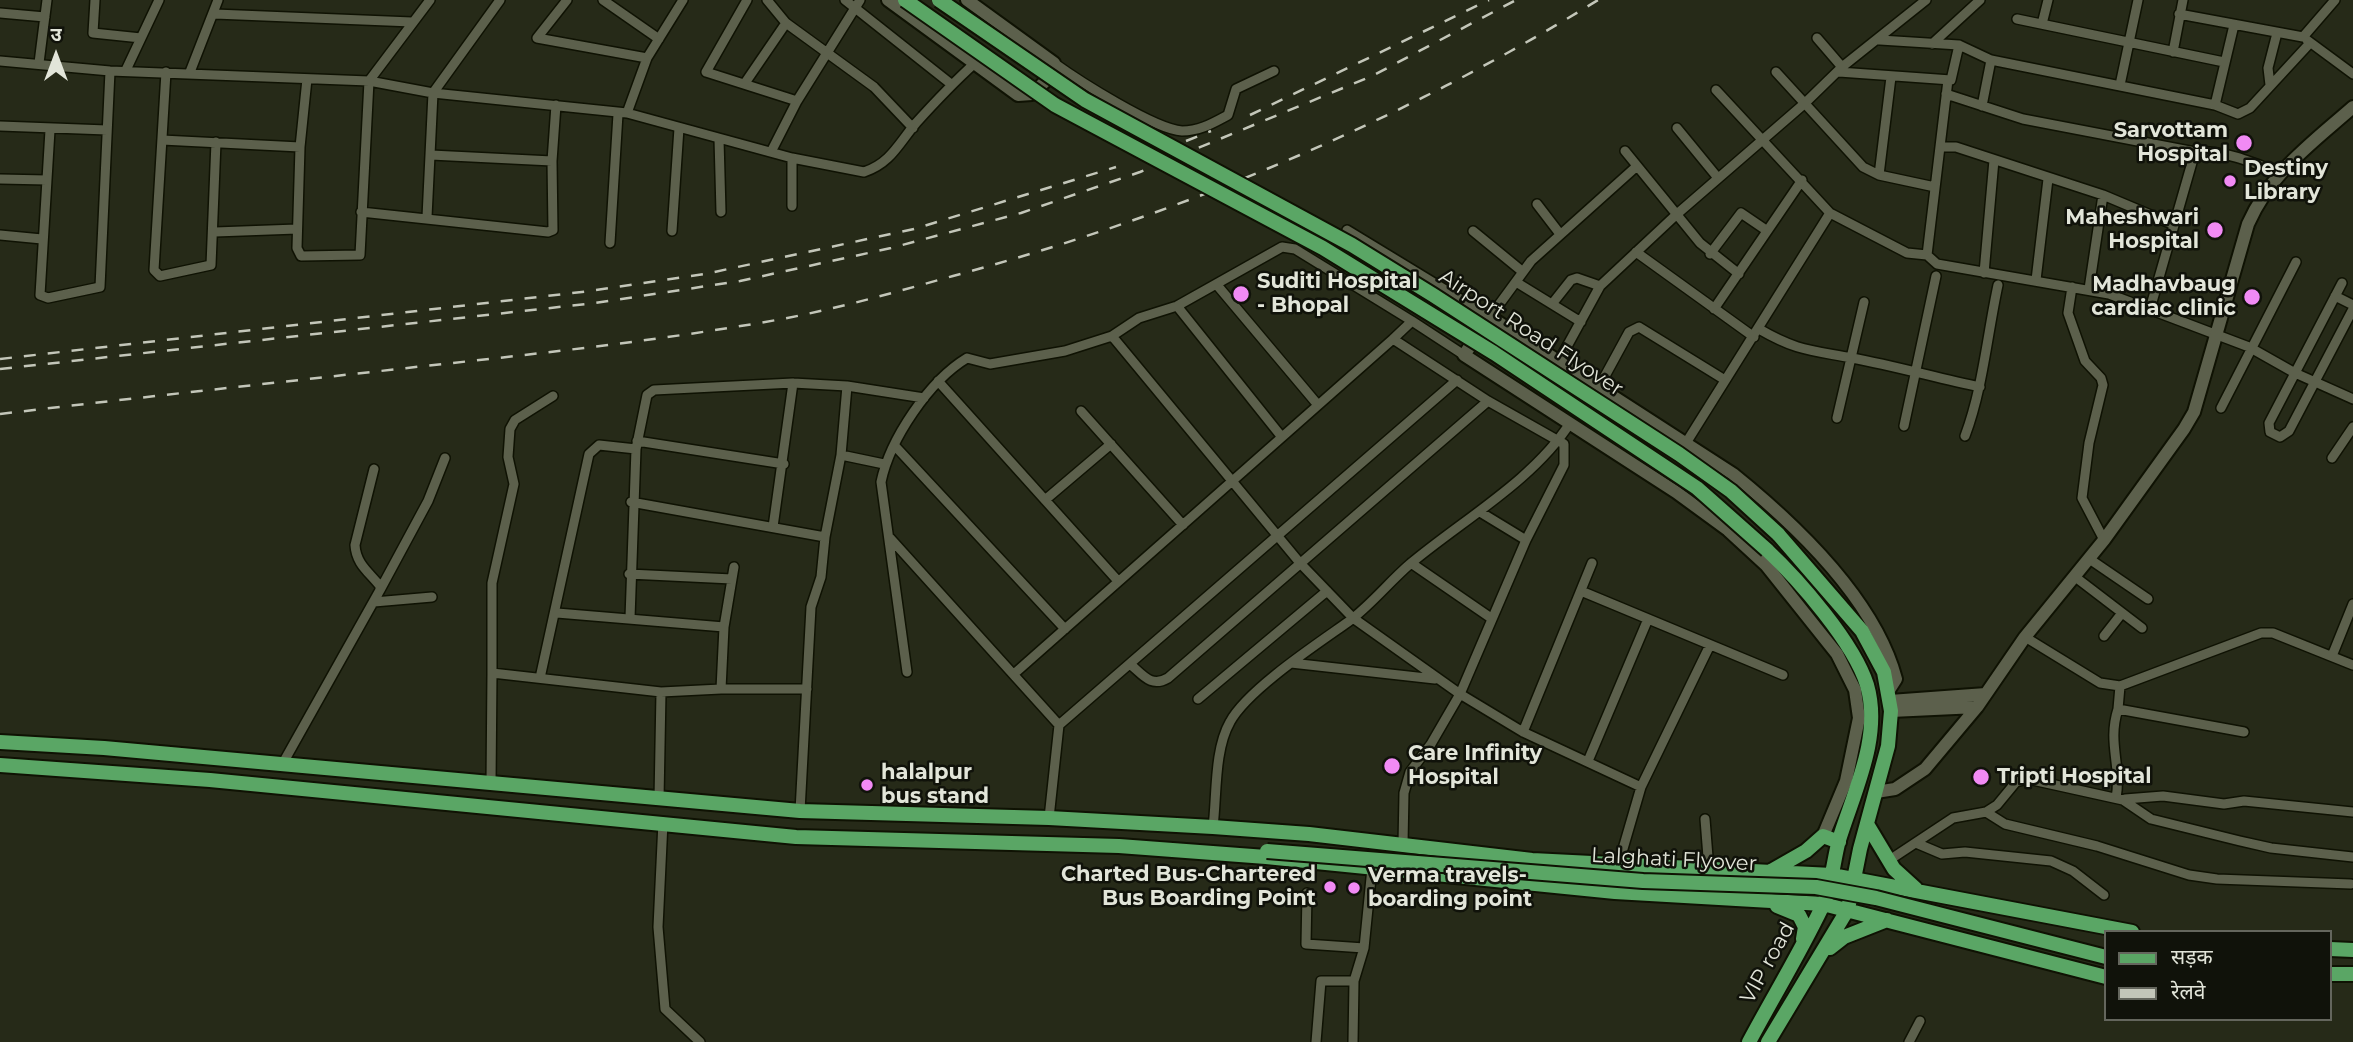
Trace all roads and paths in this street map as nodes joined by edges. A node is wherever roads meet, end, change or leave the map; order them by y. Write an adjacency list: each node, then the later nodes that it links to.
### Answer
1 (47, 0): 28 (street)
2 (96, 0): 35 (street)
3 (159, 0): 35 (street)
4 (218, 0): 26 (street)
5 (430, 0): 30 (street)
6 (500, 0): 69 (street)
7 (567, 0): 45 (street)
8 (603, 0): 23 (street)
9 (683, 0): 37 (street)
10 (747, 0): 64 (street)
11 (767, 0): 31 (street)
12 (845, 0): 24 (street)
13 (888, 0): 49 (street)
14 (905, 0): 204 (main road, Airport Road Flyover, bridge)
15 (939, 0): 250 (main road, Airport Road Flyover, bridge)
16 (967, 0): 50 (street)
17 (1926, 0): 38 (street)
18 (1980, 0): 41 (street)
19 (2048, 0): 32 (street)
20 (2138, 0): 40 (street)
21 (2183, 0): 27 (street)
22 (2335, 0): 39 (street)
23 (616, 4): 37 (street)
24 (857, 4): 44 (street); 65 (street)
25 (0, 13): 28 (street)
26 (215, 14): 30 (street); 57 (street)
27 (2179, 14): 33 (street); 43 (street)
28 (45, 17): 51 (street)
29 (2017, 19): 32 (street)
30 (412, 22): 63 (street)
31 (786, 23): 44 (street); 64 (street)
32 (2042, 24): 40 (street)
33 (2234, 25): 34 (street); 48 (street)
34 (2277, 33): 39 (street); 67 (street)
35 (141, 38): 52 (street)
36 (1816, 38): 53 (street)
37 (659, 39): 45 (street)
38 (1880, 40): 41 (street); 53 (street)
39 (2307, 40): 59 (street); 67 (street)
40 (2129, 43): 43 (street); 66 (street)
41 (1932, 44): 42 (street)
42 (1959, 45): 46 (street); 62 (street)
43 (2173, 52): 48 (street)
44 (825, 53): 71 (street); 80 (street)
45 (647, 58): 77 (street)
46 (1991, 60): 66 (street); 75 (street)
47 (0, 61): 51 (street)
48 (2224, 62): 74 (street)
49 (975, 63): 50 (street); 65 (street)
50 (1054, 63): 55 (street)
51 (39, 64): 54 (street)
52 (126, 70): 54 (street); 56 (street)
53 (1840, 70): 60 (street); 73 (street)
54 (110, 71): 83 (street)
55 (1274, 71)
56 (166, 72): 57 (street); 86 (street)
57 (190, 72): 61 (street)
58 (1776, 72): 73 (street)
59 (2353, 74)
60 (1891, 77): 62 (street); 99 (street)
61 (307, 79): 63 (street); 88 (street)
62 (1948, 80): 70 (street)
63 (369, 81): 69 (street); 109 (street)
64 (745, 83): 71 (street)
65 (951, 84): 80 (street)
66 (2120, 85): 74 (street)
67 (2270, 85): 74 (street)
68 (1716, 90): 85 (street)
69 (433, 93): 72 (street); 93 (street)
70 (1946, 93): 75 (street); 89 (street)
71 (797, 101): 90 (street)
72 (556, 104): 77 (street); 96 (street)
73 (1804, 104): 85 (street); 99 (street)
74 (2215, 105)
75 (1982, 106): 92 (street)
76 (2353, 107): 98 (street)
77 (623, 114): 79 (street); 124 (street)
78 (0, 126): 82 (street)
79 (679, 128): 84 (street); 118 (street)
80 (913, 128): 94 (street)
81 (1677, 128): 100 (street)
82 (50, 130): 83 (street); 103 (street)
83 (107, 130): 123 (street)
84 (719, 139): 90 (street); 110 (street)
85 (1763, 139): 100 (street); 104 (street)
86 (162, 140): 87 (street); 120 (street)
87 (216, 142): 88 (street); 120 (street)
88 (300, 147): 115 (street)
89 (1940, 147): 95 (street); 105 (street)
90 (772, 150): 94 (street)
91 (1625, 151): 97 (street)
92 (2195, 152): 98 (street); 114 (street)
93 (431, 155): 96 (street); 113 (street)
94 (792, 158): 108 (street)
95 (1994, 160): 102 (street); 130 (street)
96 (552, 162): 113 (street)
97 (1637, 166): 112 (street); 121 (street)
98 (2279, 173): 152 (street)
99 (1879, 175): 105 (street)
100 (1718, 178): 112 (street)
101 (0, 179): 103 (street)
102 (2048, 179): 106 (street); 133 (street)
103 (47, 180): 123 (street)
104 (1802, 180): 111 (street); 117 (street)
105 (1935, 187): 127 (street)
106 (2103, 195): 114 (street); 140 (street)
107 (1537, 204): 121 (street)
108 (792, 206)
109 (361, 212): 113 (street); 115 (street)
110 (721, 212)
111 (1830, 213): 127 (street); 151 (street)
112 (1677, 214): 125 (street); 126 (street)
113 (427, 217)
114 (2172, 224): 147 (street)
115 (297, 229): 120 (street)
116 (1348, 230): 148 (street)
117 (1766, 230): 126 (street); 131 (street)
118 (672, 231)
119 (1473, 231): 129 (street)
120 (215, 232)
121 (1560, 234): 129 (street)
122 (0, 235): 123 (street)
123 (42, 239)
124 (610, 243)
125 (1636, 252): 138 (street); 146 (street)
126 (1710, 254): 131 (street)
127 (1927, 255): 130 (street)
128 (2297, 262): 155 (street)
129 (1523, 272): 134 (street)
130 (1984, 273): 133 (street)
131 (1739, 274): 146 (street)
132 (1936, 276): 159 (street)
133 (2036, 280): 139 (street)
134 (1516, 282): 143 (street); 148 (street)
135 (2342, 283): 141 (street)
136 (1217, 285): 144 (street); 149 (street); 173 (street)
137 (1998, 285): 168 (street)
138 (1601, 286): 143 (street); 150 (street)
139 (2072, 286): 140 (street); 203 (street)
140 (2089, 289): 147 (street)
141 (2335, 296): 145 (street); 160 (street)
142 (1864, 302): 157 (street)
143 (1552, 304): 150 (street)
144 (1177, 306): 153 (street); 180 (street)
145 (2353, 307): 164 (street)
146 (1714, 309): 151 (street)
147 (2150, 309): 152 (street)
148 (1490, 317): 156 (street); 158 (street)
149 (1412, 321): 154 (street); 156 (street)
150 (1581, 322): 158 (street)
151 (1757, 333): 157 (street); 163 (street)
152 (2215, 333): 155 (street); 203 (street)
153 (1112, 335): 161 (street); 193 (street)
154 (1394, 339): 162 (street); 173 (street)
155 (2249, 347): 160 (street); 174 (street)
156 (1464, 355): 177 (street)
157 (1850, 358): 159 (street); 176 (street)
158 (1559, 361): 167 (street)
159 (1915, 373): 168 (street); 178 (street)
160 (2294, 373): 164 (street); 164 (street)
161 (938, 380): 170 (street); 194 (street)
162 (1457, 380): 172 (street); 199 (street)
163 (1725, 380): 167 (street); 183 (street)
164 (2314, 382): 171 (street)
165 (793, 383): 166 (street); 185 (street); 190 (street)
166 (847, 386): 170 (street); 187 (street)
167 (1599, 387): 183 (street)
168 (1980, 387): 181 (street)
169 (553, 396): 238 (street)
170 (924, 398): 186 (street)
171 (2353, 399)
172 (1488, 401): 182 (street); 206 (street)
173 (1318, 405): 180 (street)
174 (2221, 408)
175 (1082, 411): 184 (street)
176 (1837, 418)
177 (1570, 423): 182 (street); 204 (street)
178 (1904, 426)
179 (2353, 426): 189 (street)
180 (1281, 436): 193 (street)
181 (1965, 436)
182 (1559, 440): 196 (street); 202 (street)
183 (1686, 443): 250 (street)
184 (1111, 444): 194 (street); 197 (street)
185 (636, 445): 190 (street); 195 (street); 221 (street)
186 (895, 446): 191 (street); 229 (street)
187 (841, 455): 191 (street); 200 (street)
188 (445, 458): 214 (street)
189 (2332, 458)
190 (784, 464): 198 (street)
191 (884, 464): 201 (street)
192 (374, 469): 214 (street)
193 (1231, 480): 197 (street); 199 (street)
194 (1045, 500): 213 (street)
195 (631, 502): 198 (street); 210 (street)
196 (1480, 512): 202 (street); 208 (street)
197 (1183, 525): 213 (street)
198 (773, 527): 200 (street)
199 (1277, 534): 206 (street); 235 (street)
200 (825, 537): 245 (street)
201 (890, 538): 237 (street); 239 (street)
202 (1526, 540): 225 (street)
203 (2104, 540): 205 (street)
204 (1769, 557): 273 (street); 274 (main road, Airport Road Flyover)
205 (2088, 558): 211 (street); 218 (street)
206 (1300, 563): 215 (street); 235 (street)
207 (1592, 563): 216 (street)
208 (1411, 564): 224 (street); 225 (street)
209 (734, 567): 212 (street)
210 (629, 574): 212 (street); 223 (street)
211 (2074, 576): 222 (street); 231 (street)
212 (732, 579): 227 (street)
213 (1118, 581): 229 (street)
214 (380, 590): 219 (street)
215 (1327, 591): 224 (street); 249 (street)
216 (1581, 591): 226 (street); 254 (street)
217 (432, 597): 219 (street)
218 (2148, 599)
219 (373, 602): 258 (street)
220 (2353, 604): 233 (street)
221 (557, 613): 223 (street); 241 (street)
222 (2123, 613): 228 (street); 230 (street)
223 (629, 618): 227 (street)
224 (1353, 618): 234 (street); 242 (street)
225 (1491, 618): 247 (street)
226 (1648, 619): 232 (street); 257 (street)
227 (724, 627): 244 (street)
228 (2142, 628)
229 (1065, 629): 239 (street)
230 (2104, 636)
231 (2025, 637): 243 (street); 248 (street)
232 (1710, 645): 240 (street); 261 (street)
233 (2332, 656): 236 (street); 243 (street)
234 (1291, 663): 242 (street); 272 (street)
235 (1130, 664): 253 (street)
236 (2353, 665)
237 (907, 672)
238 (492, 673): 241 (street); 260 (street)
239 (1015, 673): 253 (street)
240 (1783, 675)
241 (540, 678): 246 (street)
242 (1438, 679): 247 (street)
243 (2120, 686): 252 (street)
244 (721, 689): 245 (street); 246 (street)
245 (807, 689): 265 (street)
246 (661, 692): 263 (street)
247 (1460, 694): 254 (street); 275 (street)
248 (1986, 694): 250 (street); 251 (street)
249 (1198, 699)
250 (1890, 701): 251 (street); 262 (main road, VIP road)
251 (1977, 707): 262 (street)
252 (2118, 709): 255 (street); 264 (street)
253 (1059, 725): 268 (street)
254 (1523, 732): 257 (street)
255 (2244, 732)
256 (0, 742): 258 (main road)
257 (1588, 761): 261 (street)
258 (283, 763): 260 (main road)
259 (0, 765): 270 (main road)
260 (491, 784): 263 (main road)
261 (1641, 787): 280 (street)
262 (1876, 792): 271 (main road, VIP road)
263 (659, 799): 265 (main road)
264 (2120, 799): 266 (street); 267 (street); 278 (street)
265 (800, 811): 268 (main road)
266 (1986, 812): 276 (street); 286 (street)
267 (2353, 812)
268 (1049, 818): 272 (main road)
269 (1705, 819): 282 (street)
270 (663, 822): 277 (main road); 306 (street)
271 (1867, 824): 279 (main road); 285 (main road, VIP road)
272 (1213, 827): 275 (main road)
273 (1824, 836): 274 (main road); 283 (main road)
274 (1839, 842): 284 (main road, VIP road)
275 (1403, 844): 280 (main road)
276 (1916, 844): 279 (street); 289 (street)
277 (1232, 854): 281 (main road); 299 (main road, Lalghati Flyover, bridge)
278 (2353, 857)
279 (1888, 861): 287 (main road)
280 (1618, 866): 282 (main road)
281 (1371, 868): 290 (main road); 295 (street)
282 (1709, 870): 283 (main road)
283 (1770, 871): 284 (main road)
284 (1832, 875): 285 (main road); 291 (main road, VIP road)
285 (1856, 880): 287 (main road); 292 (main road, VIP road)
286 (2351, 884)
287 (1917, 890): 294 (main road)
288 (1307, 893): 295 (street)
289 (2104, 895)
290 (1749, 898): 291 (main road); 300 (main road)
291 (1824, 904): 292 (main road); 300 (main road, VIP road)
292 (1848, 909): 293 (main road); 298 (main road, VIP road)
293 (1888, 919): 298 (main road); 303 (main road)
294 (2122, 930)
295 (1364, 948): 304 (street)
296 (2332, 949): 297 (main road)
297 (2353, 950)
298 (1824, 953): 310 (main road, VIP road)
299 (2104, 956)
300 (1788, 972): 309 (main road, VIP road)
301 (2332, 974): 302 (main road)
302 (2353, 974)
303 (2104, 976)
304 (1354, 981): 307 (street); 308 (street)
305 (1920, 1021): 311 (street)
306 (700, 1042)
307 (1316, 1042)
308 (1353, 1042)
309 (1749, 1042)
310 (1768, 1042)
311 (1909, 1042)

